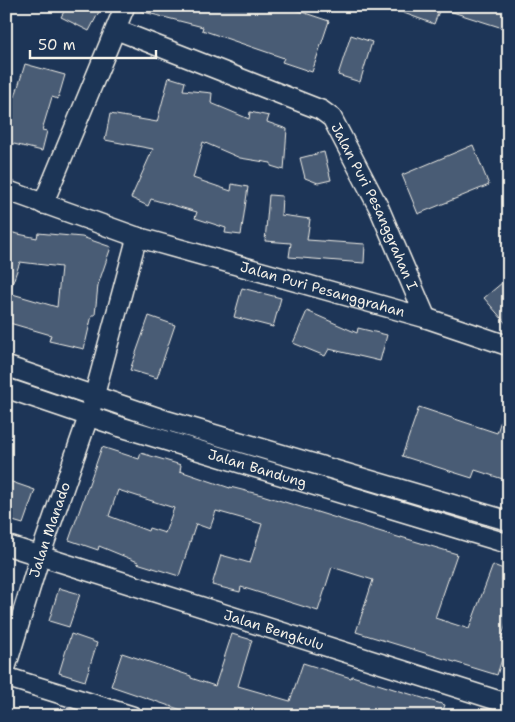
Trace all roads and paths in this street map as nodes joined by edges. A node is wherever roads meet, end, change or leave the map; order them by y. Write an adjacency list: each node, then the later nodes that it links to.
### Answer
1 (125, 6): 2 (street)
2 (116, 30): 4 (street); 6 (street, Jalan Puri Pesanggrahan I)
3 (6, 190): 4 (street, Jalan Puri Pesanggrahan)
4 (43, 204): 5 (street, Jalan Puri Pesanggrahan)
5 (137, 237): 6 (street, Jalan Puri Pesanggrahan); 10 (street)
6 (426, 318): 7 (street, Jalan Puri Pesanggrahan)
7 (509, 346)
8 (6, 366): 10 (street, Jalan Bandung)
9 (6, 388): 11 (street, Jalan Bandung)
10 (94, 395): 11 (street, Jalan Manado); 12 (street, Jalan Bandung)
11 (89, 415): 13 (street, Jalan Bandung); 15 (street, Jalan Manado)
12 (509, 521)
13 (509, 544)
14 (6, 545): 15 (street, Jalan Bengkulu)
15 (40, 556): 16 (street, Jalan Manado); 18 (street, Jalan Bengkulu)
16 (6, 667)
17 (6, 677): 19 (street)
18 (509, 704)
19 (132, 716)

